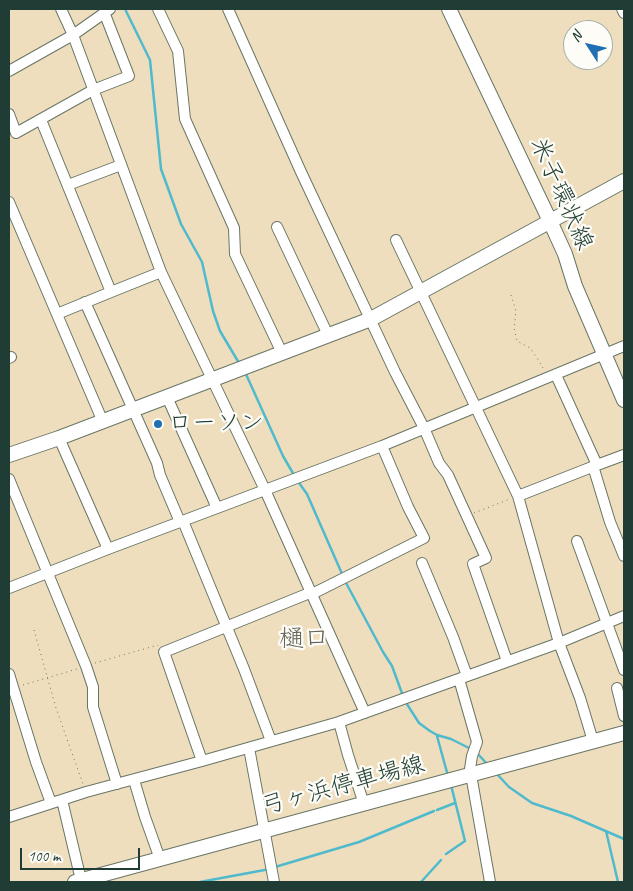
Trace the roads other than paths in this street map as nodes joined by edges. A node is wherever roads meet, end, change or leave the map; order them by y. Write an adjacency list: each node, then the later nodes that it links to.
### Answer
1 (61, 9): 8 (street)
2 (158, 9): 28 (street)
3 (228, 9): 25 (street)
4 (449, 9): 17 (main road, 米子環状線)
5 (622, 9): 7 (street)
6 (102, 11): 8 (street); 10 (street)
7 (624, 13)
8 (73, 35): 9 (street); 10 (street)
9 (9, 71)
10 (93, 90): 12 (street); 13 (street)
11 (9, 114): 12 (street)
12 (41, 120): 15 (street)
13 (121, 164): 15 (street); 20 (street)
14 (624, 181): 17 (main road)
15 (68, 185): 21 (street)
16 (9, 202): 24 (street)
17 (550, 221): 22 (main road); 29 (main road, 米子環状線)
18 (277, 227): 26 (street)
19 (396, 240): 22 (street)
20 (161, 272): 21 (street); 31 (street)
21 (111, 292): 23 (street)
22 (421, 293): 25 (main road); 34 (street)
23 (85, 302): 24 (street); 35 (street)
24 (57, 314): 36 (street)
25 (371, 319): 26 (main road); 37 (street)
26 (328, 336): 28 (main road)
27 (624, 346): 29 (street)
28 (282, 353): 31 (main road)
29 (604, 354): 30 (street); 33 (main road, 米子環状線)
30 (552, 376): 34 (street); 42 (street)
31 (212, 380): 32 (main road); 44 (street)
32 (167, 397): 35 (main road); 46 (street)
33 (624, 400)
34 (476, 407): 37 (street); 45 (street)
35 (133, 410): 36 (main road); 47 (street)
36 (103, 422): 38 (main road)
37 (424, 428): 39 (street); 59 (street)
38 (59, 438): 40 (main road); 49 (street)
39 (382, 446): 44 (street); 54 (street)
40 (9, 455)
41 (624, 455): 42 (street)
42 (595, 465): 45 (street); 50 (street)
43 (9, 479): 52 (street)
44 (265, 490): 46 (street); 54 (street)
45 (518, 496): 58 (street)
46 (217, 508): 47 (street)
47 (182, 522): 49 (street); 57 (street)
48 (577, 541): 56 (street)
49 (108, 549): 52 (street)
50 (624, 556)
51 (422, 563): 62 (street)
52 (49, 573): 53 (street); 75 (street)
53 (9, 588)
54 (312, 593): 57 (street); 65 (street)
55 (624, 616): 56 (street)
56 (607, 623): 58 (street); 60 (street)
57 (227, 627): 69 (street); 72 (street)
58 (559, 643): 59 (street); 70 (street)
59 (507, 661): 62 (street)
60 (624, 670)
61 (9, 674): 63 (street)
62 (463, 677): 65 (street); 73 (street)
63 (11, 687): 77 (street)
64 (617, 688): 66 (street)
65 (365, 713): 67 (street)
66 (624, 716)
67 (339, 722): 69 (street); 78 (street)
68 (624, 733): 70 (main road, 弓ヶ浜停車場線)
69 (272, 741): 71 (street)
70 (593, 741): 73 (main road, 弓ヶ浜停車場線)
71 (249, 748): 72 (street); 80 (street)
72 (202, 762): 74 (street)
73 (470, 774): 78 (main road, 弓ヶ浜停車場線); 84 (street)
74 (134, 780): 75 (street); 81 (street)
75 (117, 784): 76 (street)
76 (62, 800): 77 (street); 82 (street)
77 (51, 803): 79 (street)
78 (364, 804): 80 (main road, 弓ヶ浜停車場線)
79 (9, 817)
80 (264, 830): 81 (main road, 弓ヶ浜停車場線); 83 (street)
81 (160, 859): 82 (main road, 弓ヶ浜停車場線)
82 (78, 881)
83 (274, 882)
84 (490, 882)

